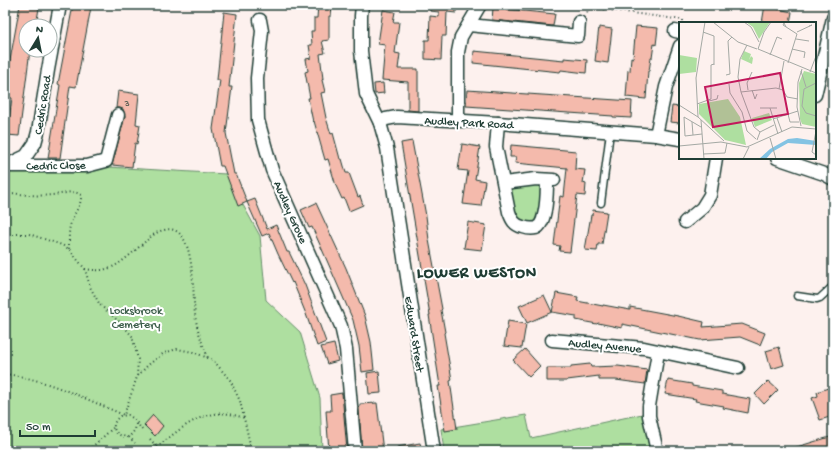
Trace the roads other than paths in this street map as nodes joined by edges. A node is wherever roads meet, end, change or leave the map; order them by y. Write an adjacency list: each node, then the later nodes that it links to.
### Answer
1 (60, 5): 20 (street, Cedric Road)
2 (362, 5): 12 (street)
3 (480, 5): 7 (street)
4 (833, 18): 9 (street)
5 (260, 20): 30 (street, Audley Grove)
6 (579, 22): 7 (street)
7 (468, 25): 11 (street)
8 (679, 49): 15 (street)
9 (816, 91)
10 (118, 115): 20 (street, Cedric Close)
11 (458, 121): 12 (street, Audley Park Road); 13 (street, Audley Park Road)
12 (380, 123): 31 (street, Edward Street)
13 (498, 123): 14 (street, Audley Park Road); 22 (street)
14 (610, 132): 15 (street, Audley Park Road); 23 (lane)
15 (656, 135): 16 (street, Audley Park Road)
16 (679, 139)
17 (716, 159): 24 (street)
18 (785, 159): 19 (street)
19 (800, 161): 21 (street)
20 (6, 166)
21 (833, 179)
22 (504, 184): 22 (street)
23 (601, 203)
24 (685, 222)
25 (833, 286): 26 (lane)
26 (797, 296)
27 (552, 340): 28 (street, Audley Avenue)
28 (658, 352): 29 (street, Audley Avenue); 32 (street, Audley Avenue)
29 (738, 368)
30 (355, 451)
31 (434, 451)
32 (657, 451)

